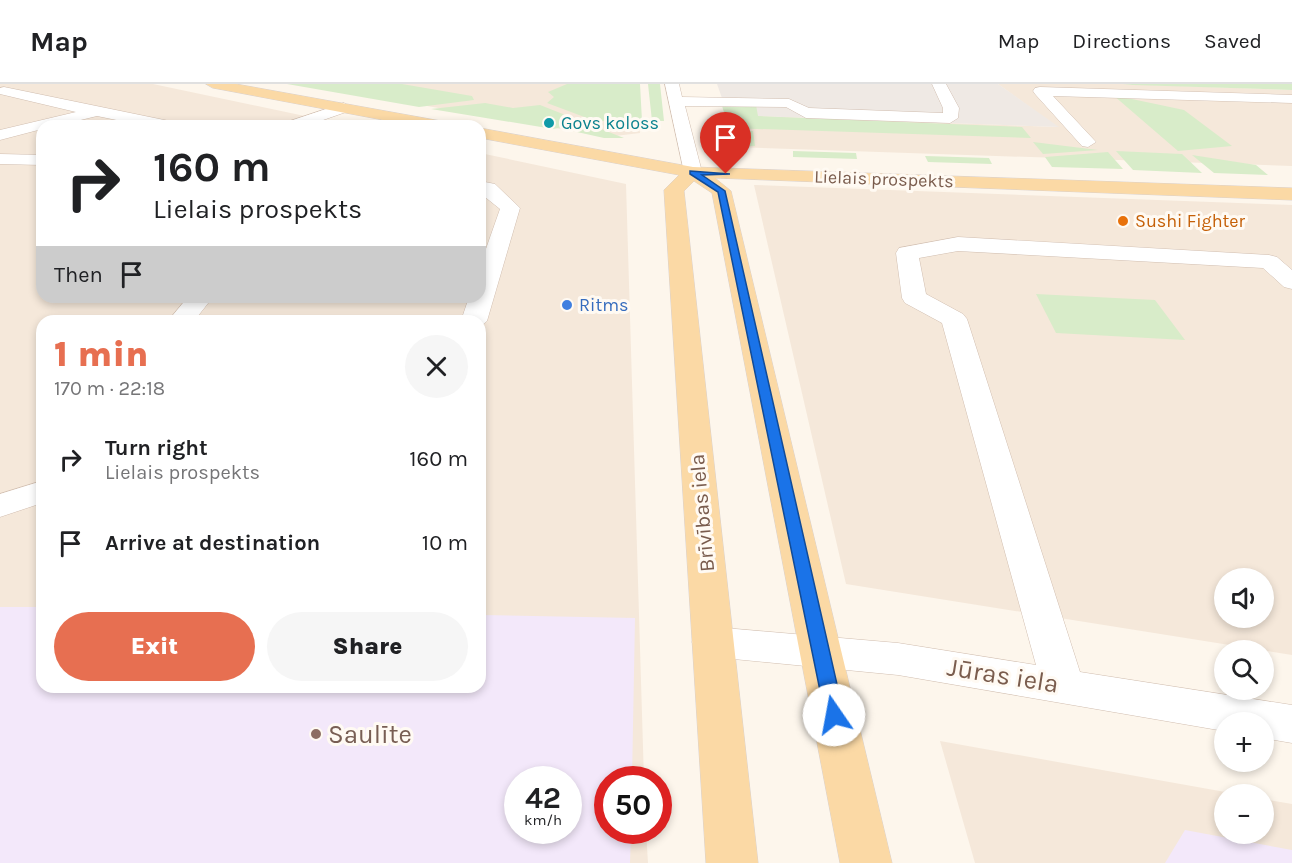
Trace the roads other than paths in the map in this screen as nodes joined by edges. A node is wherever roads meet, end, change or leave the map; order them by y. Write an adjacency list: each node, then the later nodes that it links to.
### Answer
1 (213, 84): 9 (main road)
2 (672, 84): 7 (street)
3 (790, 84): 8 (street)
4 (939, 84): 8 (street)
5 (4, 91): 10 (street)
6 (1292, 99): 18 (street)
7 (676, 101): 8 (street); 21 (street)
8 (789, 102)
9 (344, 108): 13 (street); 14 (main road)
10 (97, 111): 11 (street); 12 (street)
11 (61, 120)
12 (141, 120)
13 (308, 120)
14 (409, 120)
15 (36, 126): 17 (street)
16 (486, 134): 21 (main road, Lielais prospekts)
17 (0, 135)
18 (1088, 142)
19 (0, 159): 20 (street)
20 (36, 160)
21 (693, 172): 23 (main road, Lielais prospekts); 30 (main road, Brīvības iela); 31 (main road)
22 (486, 188): 25 (street)
23 (1292, 194)
24 (1292, 282): 32 (street)
25 (486, 283)
26 (196, 303): 27 (street)
27 (186, 315)
28 (36, 493): 29 (street)
29 (0, 506)
30 (713, 642): 31 (street, Jūras iela); 34 (main road, Brīvības iela)
31 (820, 651): 32 (street, Jūras iela); 35 (main road)
32 (1064, 685): 33 (street, Jūras iela)
33 (1292, 724)
34 (732, 863)
35 (866, 863)

